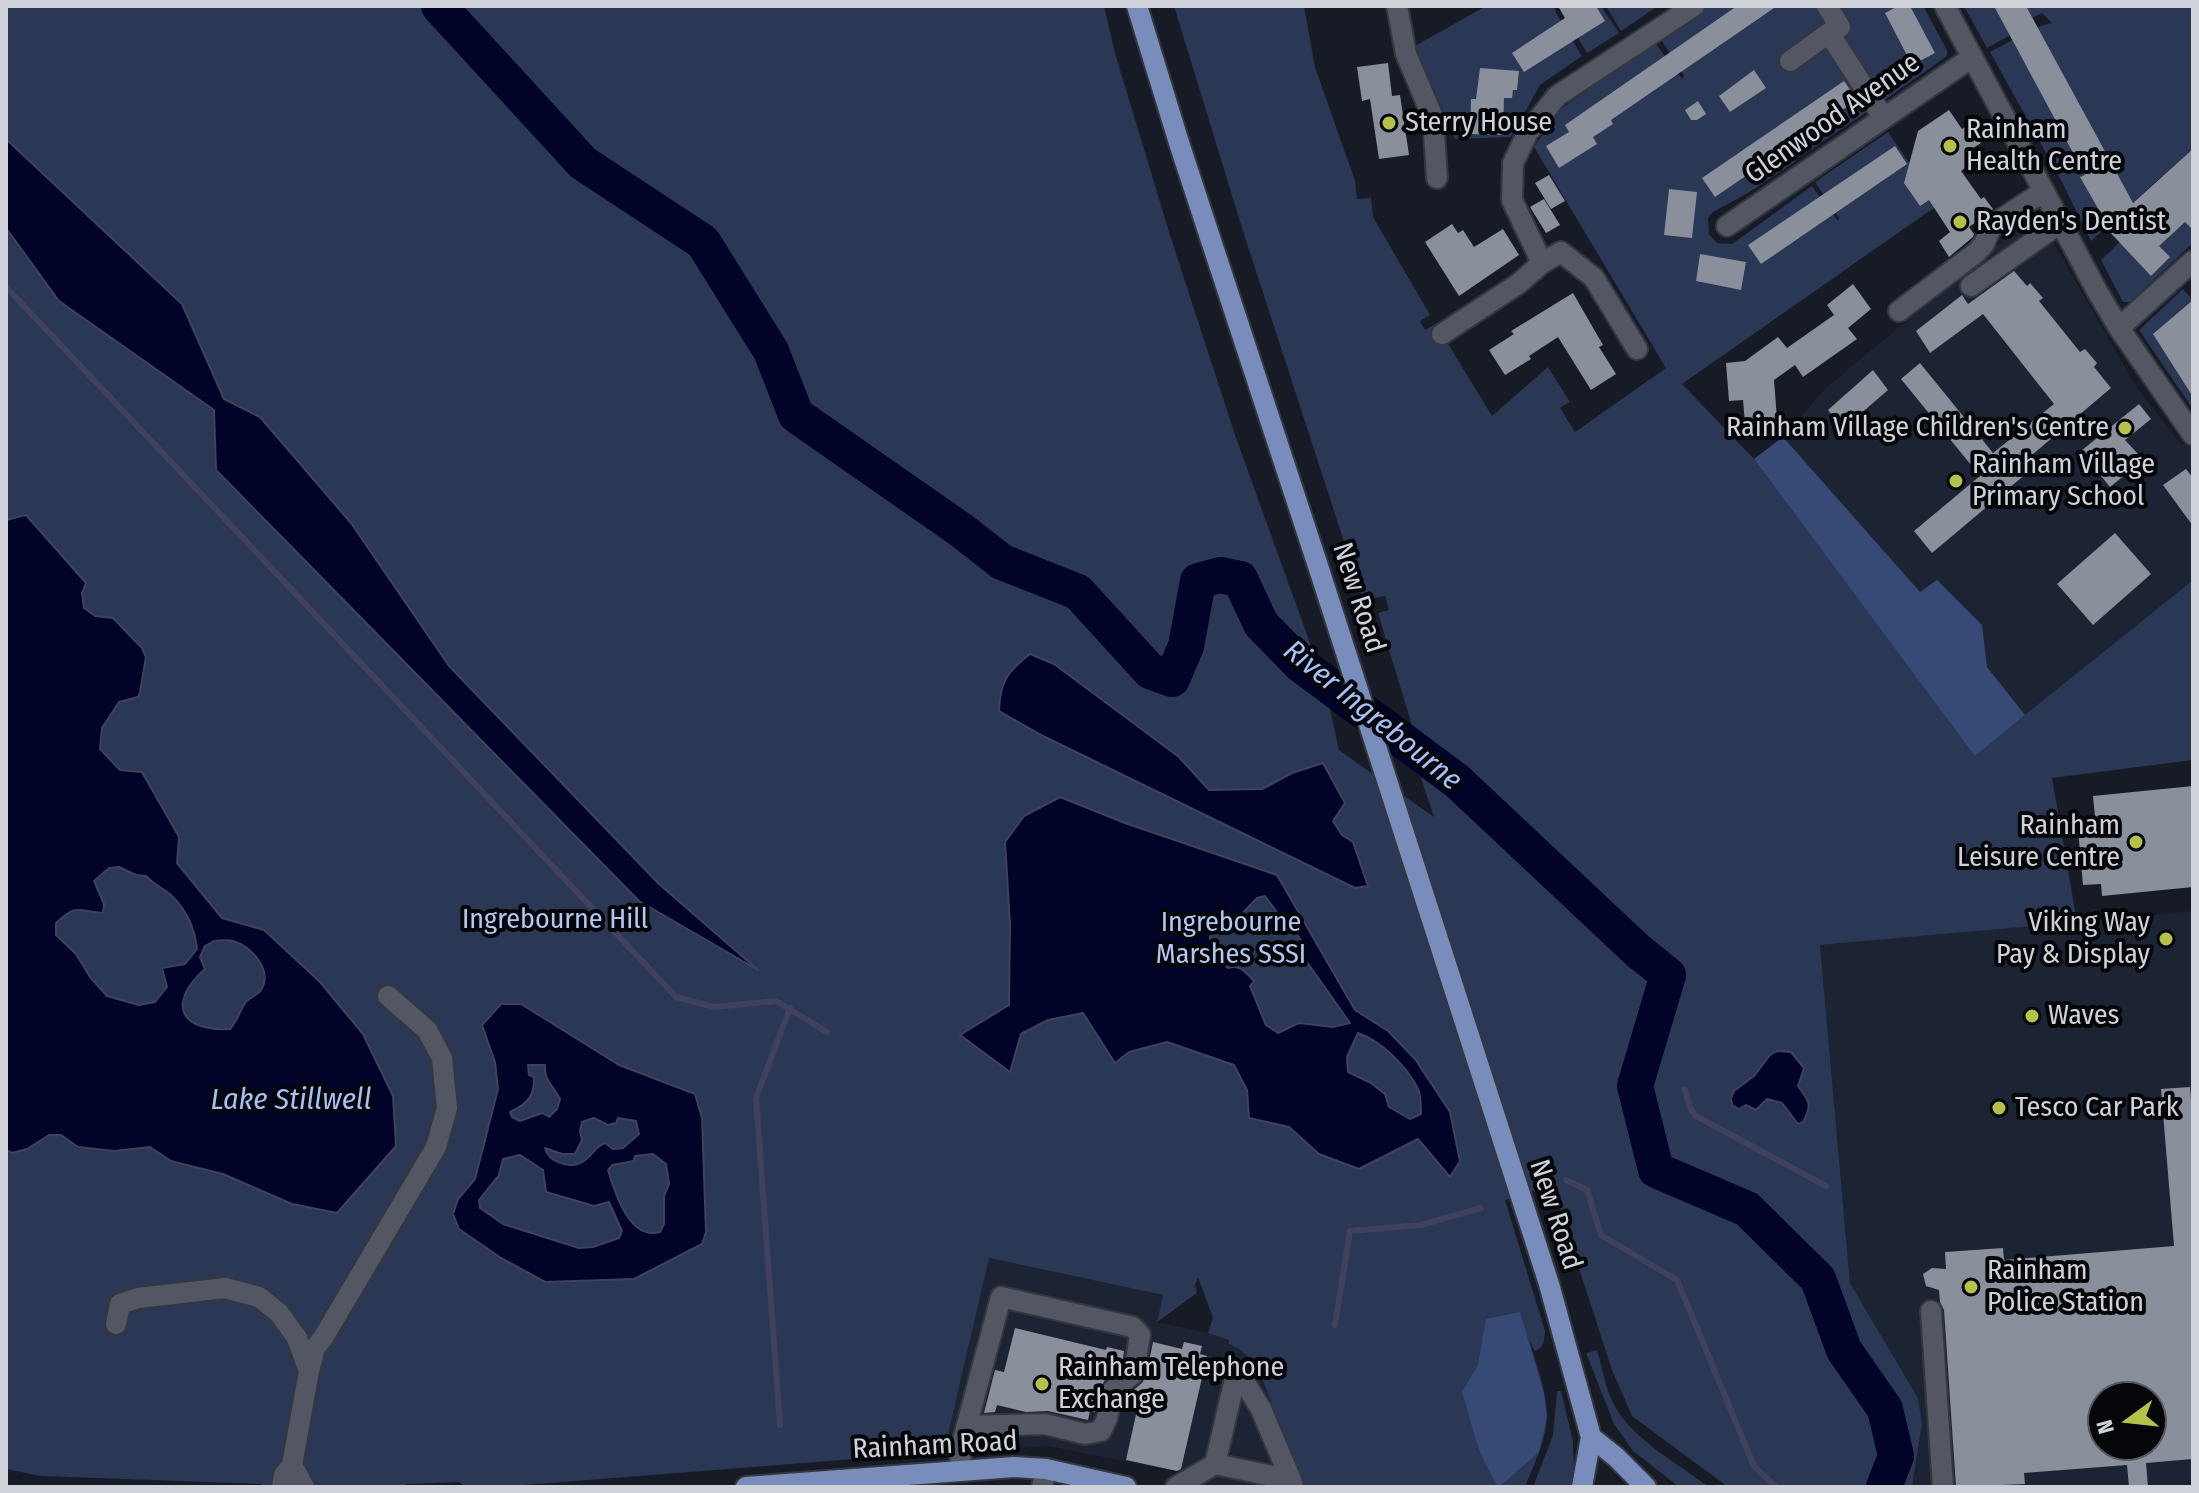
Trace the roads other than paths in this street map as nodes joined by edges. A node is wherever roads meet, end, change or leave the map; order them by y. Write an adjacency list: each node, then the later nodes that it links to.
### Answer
1 (1137, 6): 27 (main road, New Road)
2 (1397, 6): 10 (street)
3 (1694, 6): 14 (street)
4 (1827, 6): 6 (street)
5 (1945, 6): 7 (street)
6 (1829, 33): 8 (street); 9 (street)
7 (1971, 58): 9 (street, Glenwood Avenue); 11 (street)
8 (1790, 61)
9 (1883, 117): 13 (street, Glenwood Avenue)
10 (1437, 178)
11 (2043, 192): 12 (street); 17 (street)
12 (2060, 223): 16 (street); 18 (street)
13 (1727, 226)
14 (1539, 256): 19 (street); 20 (street)
15 (2193, 261): 18 (street)
16 (1971, 286)
17 (1899, 311)
18 (2119, 328): 21 (street)
19 (1442, 334)
20 (1637, 349)
21 (2193, 435)
22 (388, 996): 25 (street)
23 (1931, 1311): 40 (street)
24 (116, 1324): 25 (street)
25 (309, 1371): 29 (street)
26 (967, 1426): 26 (street); 30 (street)
27 (1591, 1437): 38 (main road, New Road); 39 (main road)
28 (1215, 1464): 32 (street); 32 (street); 37 (street)
29 (292, 1465): 33 (street); 34 (street)
30 (961, 1470): 31 (main road, Rainham Road); 35 (main road, Rainham Road)
31 (1044, 1478): 36 (main road, Rainham Road)
32 (1292, 1484)
33 (282, 1487)
34 (304, 1487)
35 (746, 1487)
36 (1126, 1487)
37 (1176, 1487)
38 (1582, 1487)
39 (1646, 1487)
40 (1943, 1487)

